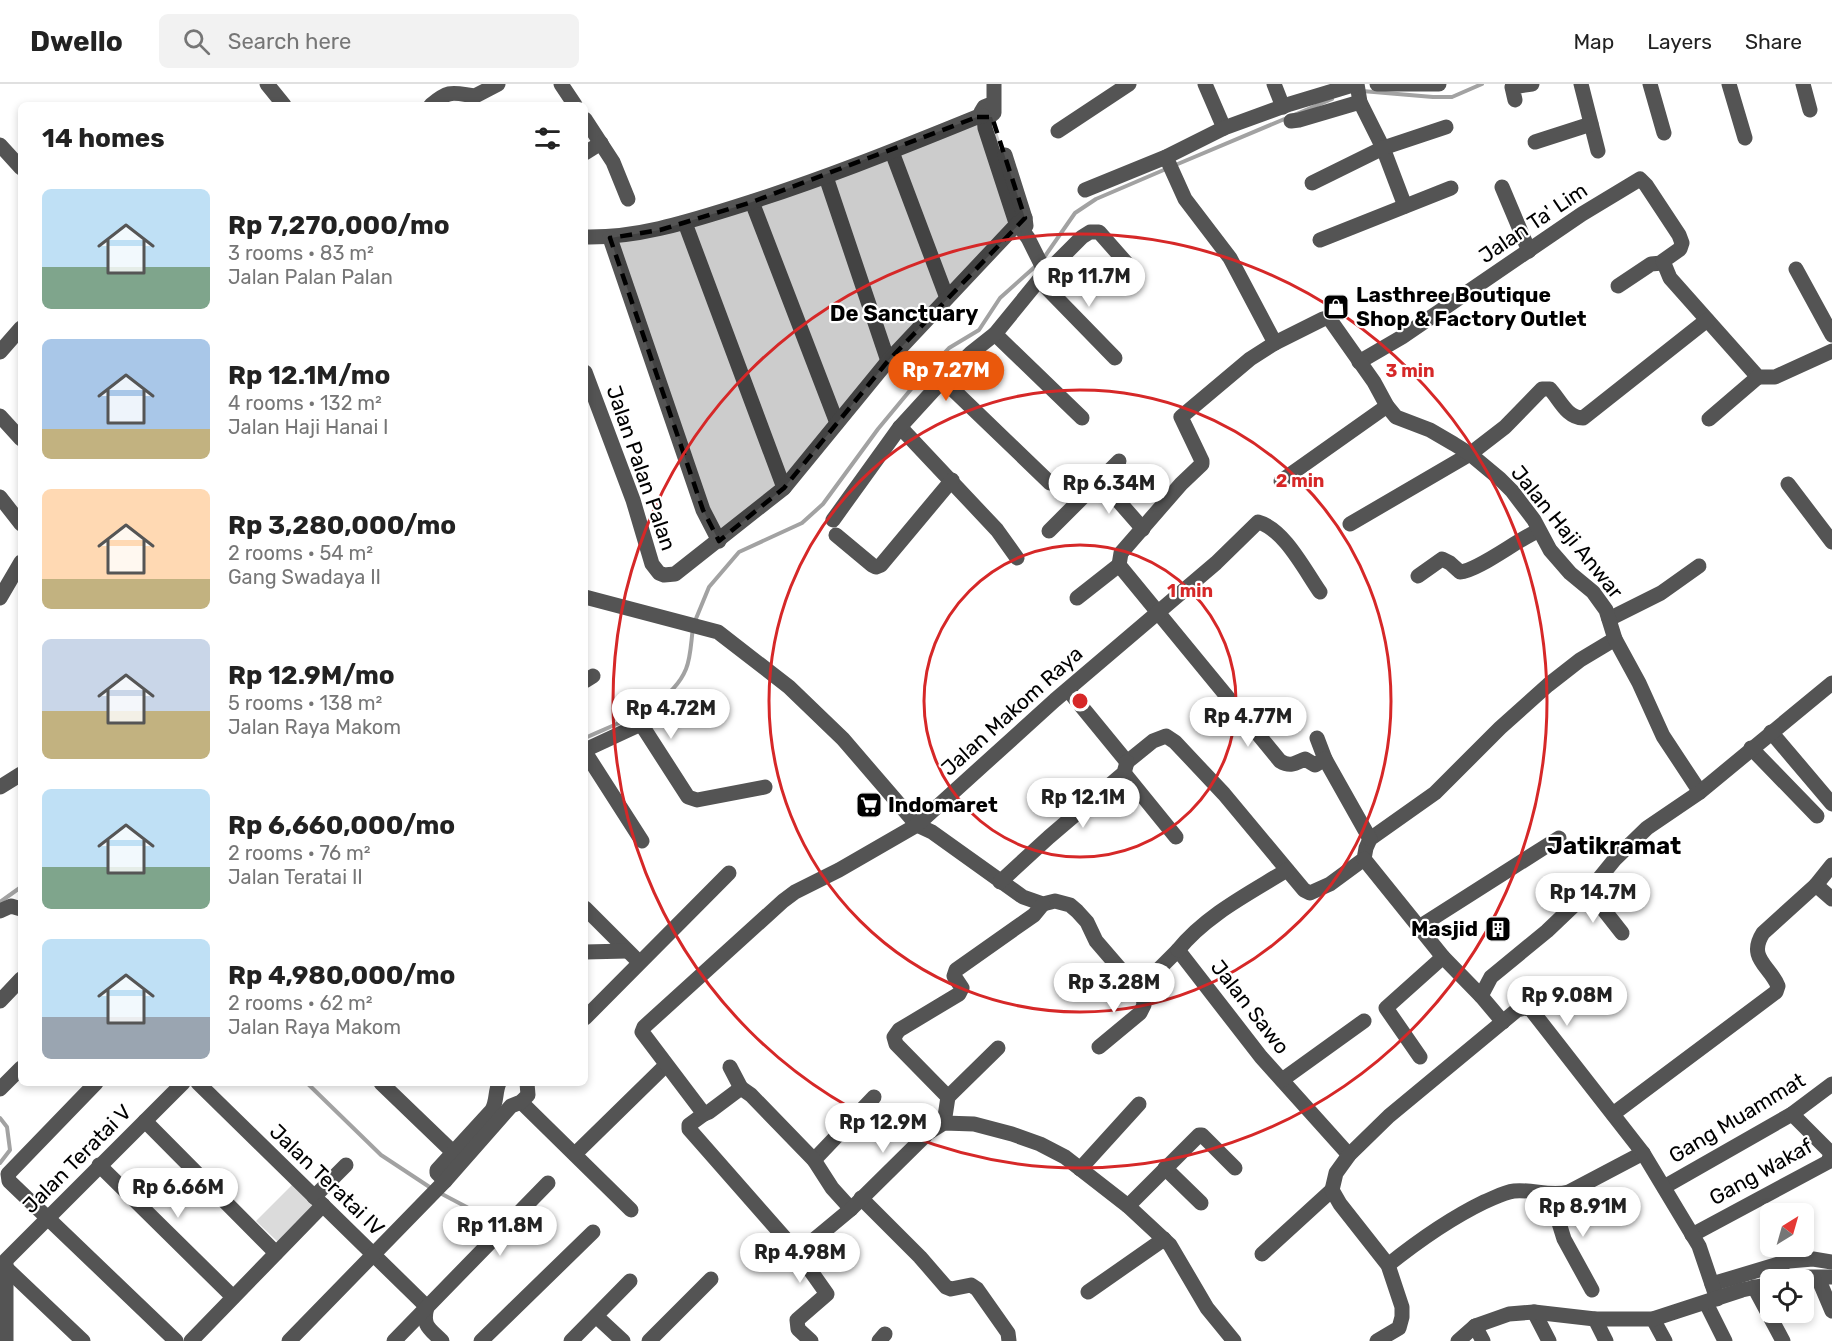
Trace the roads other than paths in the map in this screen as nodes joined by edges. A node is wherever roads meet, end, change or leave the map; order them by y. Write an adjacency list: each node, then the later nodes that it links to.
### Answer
1 (267, 84): 18 (street)
2 (498, 84): 16 (street)
3 (561, 84): 20 (street)
4 (992, 84): 23 (street)
5 (1129, 84): 29 (street)
6 (1205, 84): 27 (street)
7 (1274, 84): 21 (street)
8 (1377, 84): 9 (street)
9 (1438, 84)
10 (1532, 84): 17 (street)
11 (1581, 84): 26 (street)
12 (1650, 84): 30 (street)
13 (1729, 84): 31 (street)
14 (1803, 84): 22 (street)
15 (1358, 91): 21 (street); 24 (street); 35 (street)
16 (466, 99): 19 (street)
17 (1515, 100)
18 (282, 102)
19 (435, 102)
20 (573, 102)
21 (1283, 107): 27 (street)
22 (1810, 110)
23 (985, 113): 38 (street); 49 (street)
24 (1291, 121)
25 (588, 124): 33 (street)
26 (1591, 124): 32 (street); 37 (street)
27 (1224, 128): 39 (street)
28 (1446, 128): 35 (street)
29 (1058, 131)
30 (1664, 133)
31 (1745, 138)
32 (1535, 142)
33 (601, 143): 36 (street); 46 (street)
34 (0, 145): 40 (street)
35 (1383, 148): 42 (street); 48 (street)
36 (588, 151)
37 (1599, 151)
38 (892, 152): 41 (street); 60 (street)
39 (1169, 164): 45 (street); 65 (street)
40 (18, 165)
41 (826, 177): 47 (street); 69 (street)
42 (1312, 183)
43 (1502, 187): 54 (street)
44 (1451, 188): 48 (street)
45 (1085, 190)
46 (627, 199)
47 (752, 202): 50 (street); 78 (street)
48 (1406, 206): 53 (street)
49 (1021, 221): 55 (street); 60 (street, Jalan Palan Palan)
50 (685, 223): 52 (street); 88 (street)
51 (588, 237): 52 (street)
52 (610, 238): 95 (street)
53 (1320, 240)
54 (1529, 250): 56 (street, Jalan Ta' Lim); 70 (street, Jalan Ta' Lim)
55 (1037, 261): 57 (street); 63 (street); 68 (street)
56 (1662, 262): 59 (street); 61 (street)
57 (1129, 266)
58 (1796, 269): 64 (street)
59 (1618, 286)
60 (947, 298): 69 (street, Jalan Palan Palan)
61 (1707, 320): 71 (street); 81 (street)
62 (18, 331): 67 (street)
63 (995, 334): 73 (street); 76 (street)
64 (1832, 335)
65 (1275, 343): 70 (street, Jalan Haji Anwar); 92 (street)
66 (1832, 351): 71 (street)
67 (0, 352)
68 (1115, 358)
69 (888, 361): 78 (street, Jalan Palan Palan)
70 (1359, 362): 74 (street, Jalan Haji Anwar)
71 (1758, 377): 77 (street)
72 (588, 380): 95 (street, Jalan Palan Palan)
73 (943, 380): 79 (street); 86 (street)
74 (1387, 406): 81 (street, Jalan Haji Anwar); 85 (street)
75 (0, 416): 80 (street)
76 (1082, 418)
77 (1709, 419)
78 (837, 423): 88 (street, Jalan Palan Palan)
79 (900, 427): 83 (street); 83 (street)
80 (18, 436)
81 (1470, 454): 91 (street); 94 (street, Jalan Haji Anwar)
82 (1119, 461): 84 (street)
83 (952, 480): 97 (street)
84 (1100, 480): 92 (street); 93 (street)
85 (1281, 481)
86 (1050, 483)
87 (1788, 484): 96 (street)
88 (784, 488): 95 (street, Jalan Palan Palan)
89 (0, 497): 90 (street)
90 (18, 520)
91 (1350, 524)
92 (1143, 529): 98 (street)
93 (1048, 531)
94 (1538, 531): 101 (street); 107 (street, Jalan Haji Anwar)
95 (719, 541)
96 (1832, 542)
97 (1017, 558)
98 (1119, 565): 105 (street); 106 (street)
99 (1699, 566): 107 (street)
100 (18, 567): 103 (street)
101 (1418, 576)
102 (1320, 592): 106 (street, Jalan Makom Raya)
103 (0, 598)
104 (588, 598): 126 (street)
105 (1077, 598)
106 (1157, 612): 110 (street, Jalan Makom Raya); 116 (street)
107 (1609, 620): 108 (street, Jalan Haji Anwar)
108 (1615, 639): 123 (street, Jalan Haji Anwar); 129 (street)
109 (1832, 683): 111 (street)
110 (1068, 690): 117 (street); 126 (street, Jalan Makom Raya)
111 (1771, 732): 113 (street); 124 (street)
112 (1317, 738): 116 (street)
113 (1752, 748): 123 (street); 125 (street)
114 (588, 750): 122 (street)
115 (588, 756): 118 (street)
116 (1325, 759): 129 (street)
117 (1126, 767): 127 (street); 133 (street); 135 (street)
118 (599, 773): 120 (street); 130 (street)
119 (18, 776): 121 (street)
120 (588, 780)
121 (0, 787)
122 (765, 787)
123 (1700, 792): 137 (street)
124 (1832, 804)
125 (1817, 816)
126 (916, 825): 135 (street); 159 (street, Jalan Makom Raya)
127 (1176, 837)
128 (1559, 838): 143 (street)
129 (1370, 839): 131 (street)
130 (642, 841)
131 (1364, 859): 133 (street); 143 (street)
132 (1832, 866): 136 (street)
133 (1287, 870): 145 (street)
134 (729, 873): 147 (street)
135 (1000, 882): 139 (street)
136 (1816, 885): 138 (street); 177 (street)
137 (1589, 891): 144 (street); 151 (street)
138 (1832, 899)
139 (1043, 904): 150 (street); 172 (street)
140 (18, 908): 141 (street)
141 (0, 911)
142 (588, 911): 147 (street)
143 (1419, 927): 148 (street)
144 (1622, 933)
145 (1178, 950): 150 (street); 162 (street, Jalan Sawo)
146 (588, 952): 147 (street)
147 (633, 956): 153 (street)
148 (1443, 957): 151 (street); 158 (street)
149 (18, 982): 152 (street)
150 (1142, 986): 156 (street)
151 (1481, 996): 155 (street)
152 (0, 1001)
153 (588, 1014)
154 (1364, 1021): 162 (street)
155 (1503, 1022): 177 (street); 185 (street)
156 (1099, 1047)
157 (998, 1048): 172 (street)
158 (1420, 1057)
159 (666, 1065): 176 (street); 184 (street)
160 (730, 1067): 170 (street)
161 (18, 1071): 171 (street)
162 (1282, 1080): 185 (street, Jalan Sawo)
163 (1832, 1084): 178 (street, Gang Muammat)
164 (93, 1086): 202 (street)
165 (180, 1086): 181 (street, Jalan Teratai V)
166 (201, 1086): 197 (street, Jalan Teratai IV)
167 (384, 1086): 186 (street)
168 (498, 1086): 186 (street)
169 (527, 1086): 174 (street)
170 (741, 1088): 176 (street); 187 (street)
171 (0, 1089)
172 (948, 1096): 182 (street)
173 (874, 1097): 187 (street)
174 (521, 1102): 179 (street); 180 (street)
175 (1139, 1104): 192 (street)
176 (704, 1114): 207 (street)
177 (1613, 1114): 183 (street)
178 (1792, 1114): 194 (street, Gang Muammat); 204 (street, Gang Wakaf)
179 (534, 1115): 180 (street); 184 (street)
180 (501, 1119): 186 (street)
181 (145, 1120): 188 (street, Jalan Teratai V); 206 (street)
182 (944, 1123): 192 (street); 198 (street)
183 (1643, 1153): 194 (street); 196 (street)
184 (575, 1154): 201 (street)
185 (1348, 1155): 195 (street)
186 (458, 1156): 209 (street)
187 (814, 1160): 198 (street)
188 (99, 1165): 202 (street, Jalan Teratai V); 223 (street)
189 (346, 1165): 197 (street)
190 (1165, 1168): 191 (street); 199 (street); 200 (street)
191 (1235, 1168)
192 (1080, 1169): 200 (street)
193 (548, 1183): 225 (street)
194 (1664, 1186): 204 (street)
195 (1332, 1190): 208 (street); 212 (street)
196 (1550, 1194): 212 (street); 221 (street)
197 (318, 1201): 206 (street); 209 (street, Jalan Teratai IV)
198 (856, 1203): 207 (street); 245 (street)
199 (1201, 1203)
200 (1128, 1206): 205 (street)
201 (631, 1210)
202 (49, 1218): 213 (street, Jalan Teratai V); 235 (street)
203 (593, 1232): 240 (street)
204 (1692, 1235): 218 (street)
205 (1164, 1239): 222 (street); 232 (street)
206 (276, 1253): 223 (street)
207 (798, 1253): 244 (street)
208 (1262, 1254)
209 (373, 1255): 225 (street, Jalan Teratai IV); 237 (street)
210 (1832, 1262): 211 (street)
211 (1771, 1264): 214 (street); 218 (street)
212 (1388, 1265): 246 (street)
213 (5, 1267): 233 (street); 234 (street)
214 (1797, 1269)
215 (711, 1279): 243 (street)
216 (630, 1281): 228 (street)
217 (1814, 1283): 226 (street)
218 (1712, 1284): 224 (street)
219 (1760, 1286): 220 (street)
220 (1754, 1287): 224 (street); 253 (street)
221 (1592, 1290)
222 (1088, 1292)
223 (234, 1297): 236 (street)
224 (1712, 1301): 230 (street); 252 (street)
225 (427, 1307): 238 (street); 239 (street)
226 (1832, 1311)
227 (1534, 1312): 229 (street); 231 (street); 249 (street)
228 (596, 1316): 241 (street); 242 (street)
229 (1595, 1319): 230 (street); 250 (street)
230 (1653, 1319): 251 (street)
231 (1475, 1326): 247 (street); 248 (street)
232 (1227, 1338)
233 (6, 1341)
234 (82, 1341)
235 (176, 1341)
236 (191, 1341)
237 (289, 1341)
238 (394, 1341)
239 (442, 1341)
240 (481, 1341)
241 (571, 1341)
242 (622, 1341)
243 (649, 1341)
244 (811, 1341)
245 (1009, 1341)
246 (1377, 1341)
247 (1458, 1341)
248 (1483, 1341)
249 (1549, 1341)
250 (1606, 1341)
251 (1665, 1341)
252 (1725, 1341)
253 (1783, 1341)

